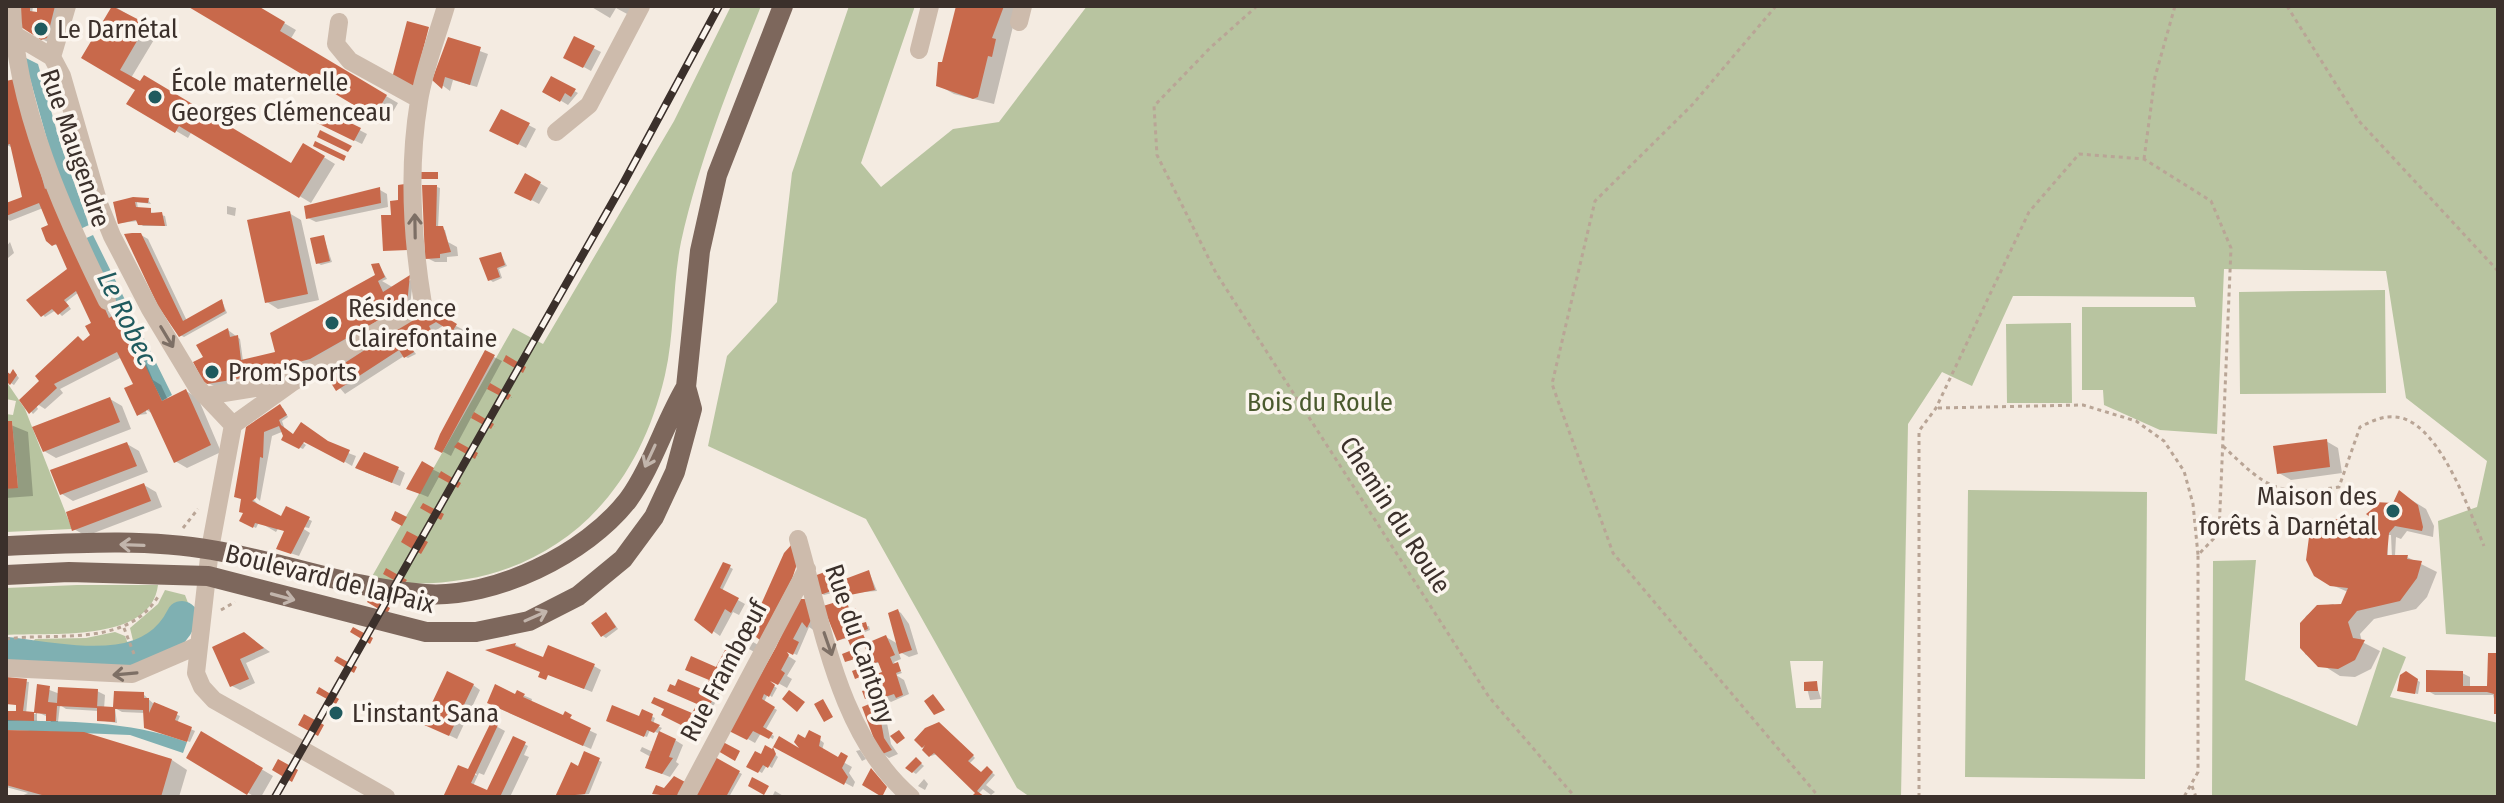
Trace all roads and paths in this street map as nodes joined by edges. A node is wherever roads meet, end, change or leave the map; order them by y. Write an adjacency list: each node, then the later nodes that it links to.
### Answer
1 (12, 6): 12 (street, Rue Maugendre)
2 (67, 6): 14 (street)
3 (641, 6): 16 (street)
4 (783, 6): 21 (main road, Boulevard de la Paix)
5 (930, 6): 13 (street)
6 (1257, 6): 48 (path, Chemin du Roule)
7 (1776, 6): 49 (path)
8 (2175, 6): 17 (path)
9 (2287, 6): 18 (path)
10 (440, 7): 15 (street)
11 (339, 22): 15 (street)
12 (9, 32): 14 (street); 19 (street, Rue Maugendre)
13 (919, 50)
14 (52, 57): 22 (street, one-way to 22)
15 (419, 99): 20 (street, one-way to 15)
16 (556, 132)
17 (2144, 159): 23 (path); 25 (path)
18 (2498, 271)
19 (107, 301)
20 (293, 382): 22 (street); 24 (street)
21 (686, 387): 31 (main road, Boulevard de la Paix, one-way to 31); 37 (main road, Boulevard de la Paix, one-way to 21)
22 (205, 396): 24 (street)
23 (1936, 408): 32 (path); 50 (path)
24 (233, 425): 26 (street)
25 (2223, 446): 30 (path); 32 (path)
26 (216, 511): 27 (path); 31 (street)
27 (181, 529)
28 (798, 539): 33 (street, Rue du Cantony)
29 (6, 546): 31 (main road, Boulevard de la Paix, one-way to 29)
30 (2484, 546)
31 (210, 549): 35 (street)
32 (2198, 555): 44 (path)
33 (807, 569): 46 (street, Rue Frambœuf); 47 (street, Rue du Cantony, one-way to 47)
34 (6, 575): 35 (main road, Boulevard de la Paix)
35 (208, 576): 37 (main road, Boulevard de la Paix); 38 (street)
36 (162, 586): 39 (path)
37 (248, 587): 38 (path)
38 (203, 613): 41 (street)
39 (124, 628): 40 (path); 42 (path)
40 (6, 639)
41 (197, 646): 43 (street, one-way to 43); 45 (street)
42 (134, 654)
43 (6, 668)
44 (2192, 786): 51 (path); 52 (path)
45 (386, 797)
46 (686, 797)
47 (911, 797)
48 (1575, 797)
49 (1819, 797)
50 (1919, 797)
51 (2184, 797)
52 (2196, 797)

